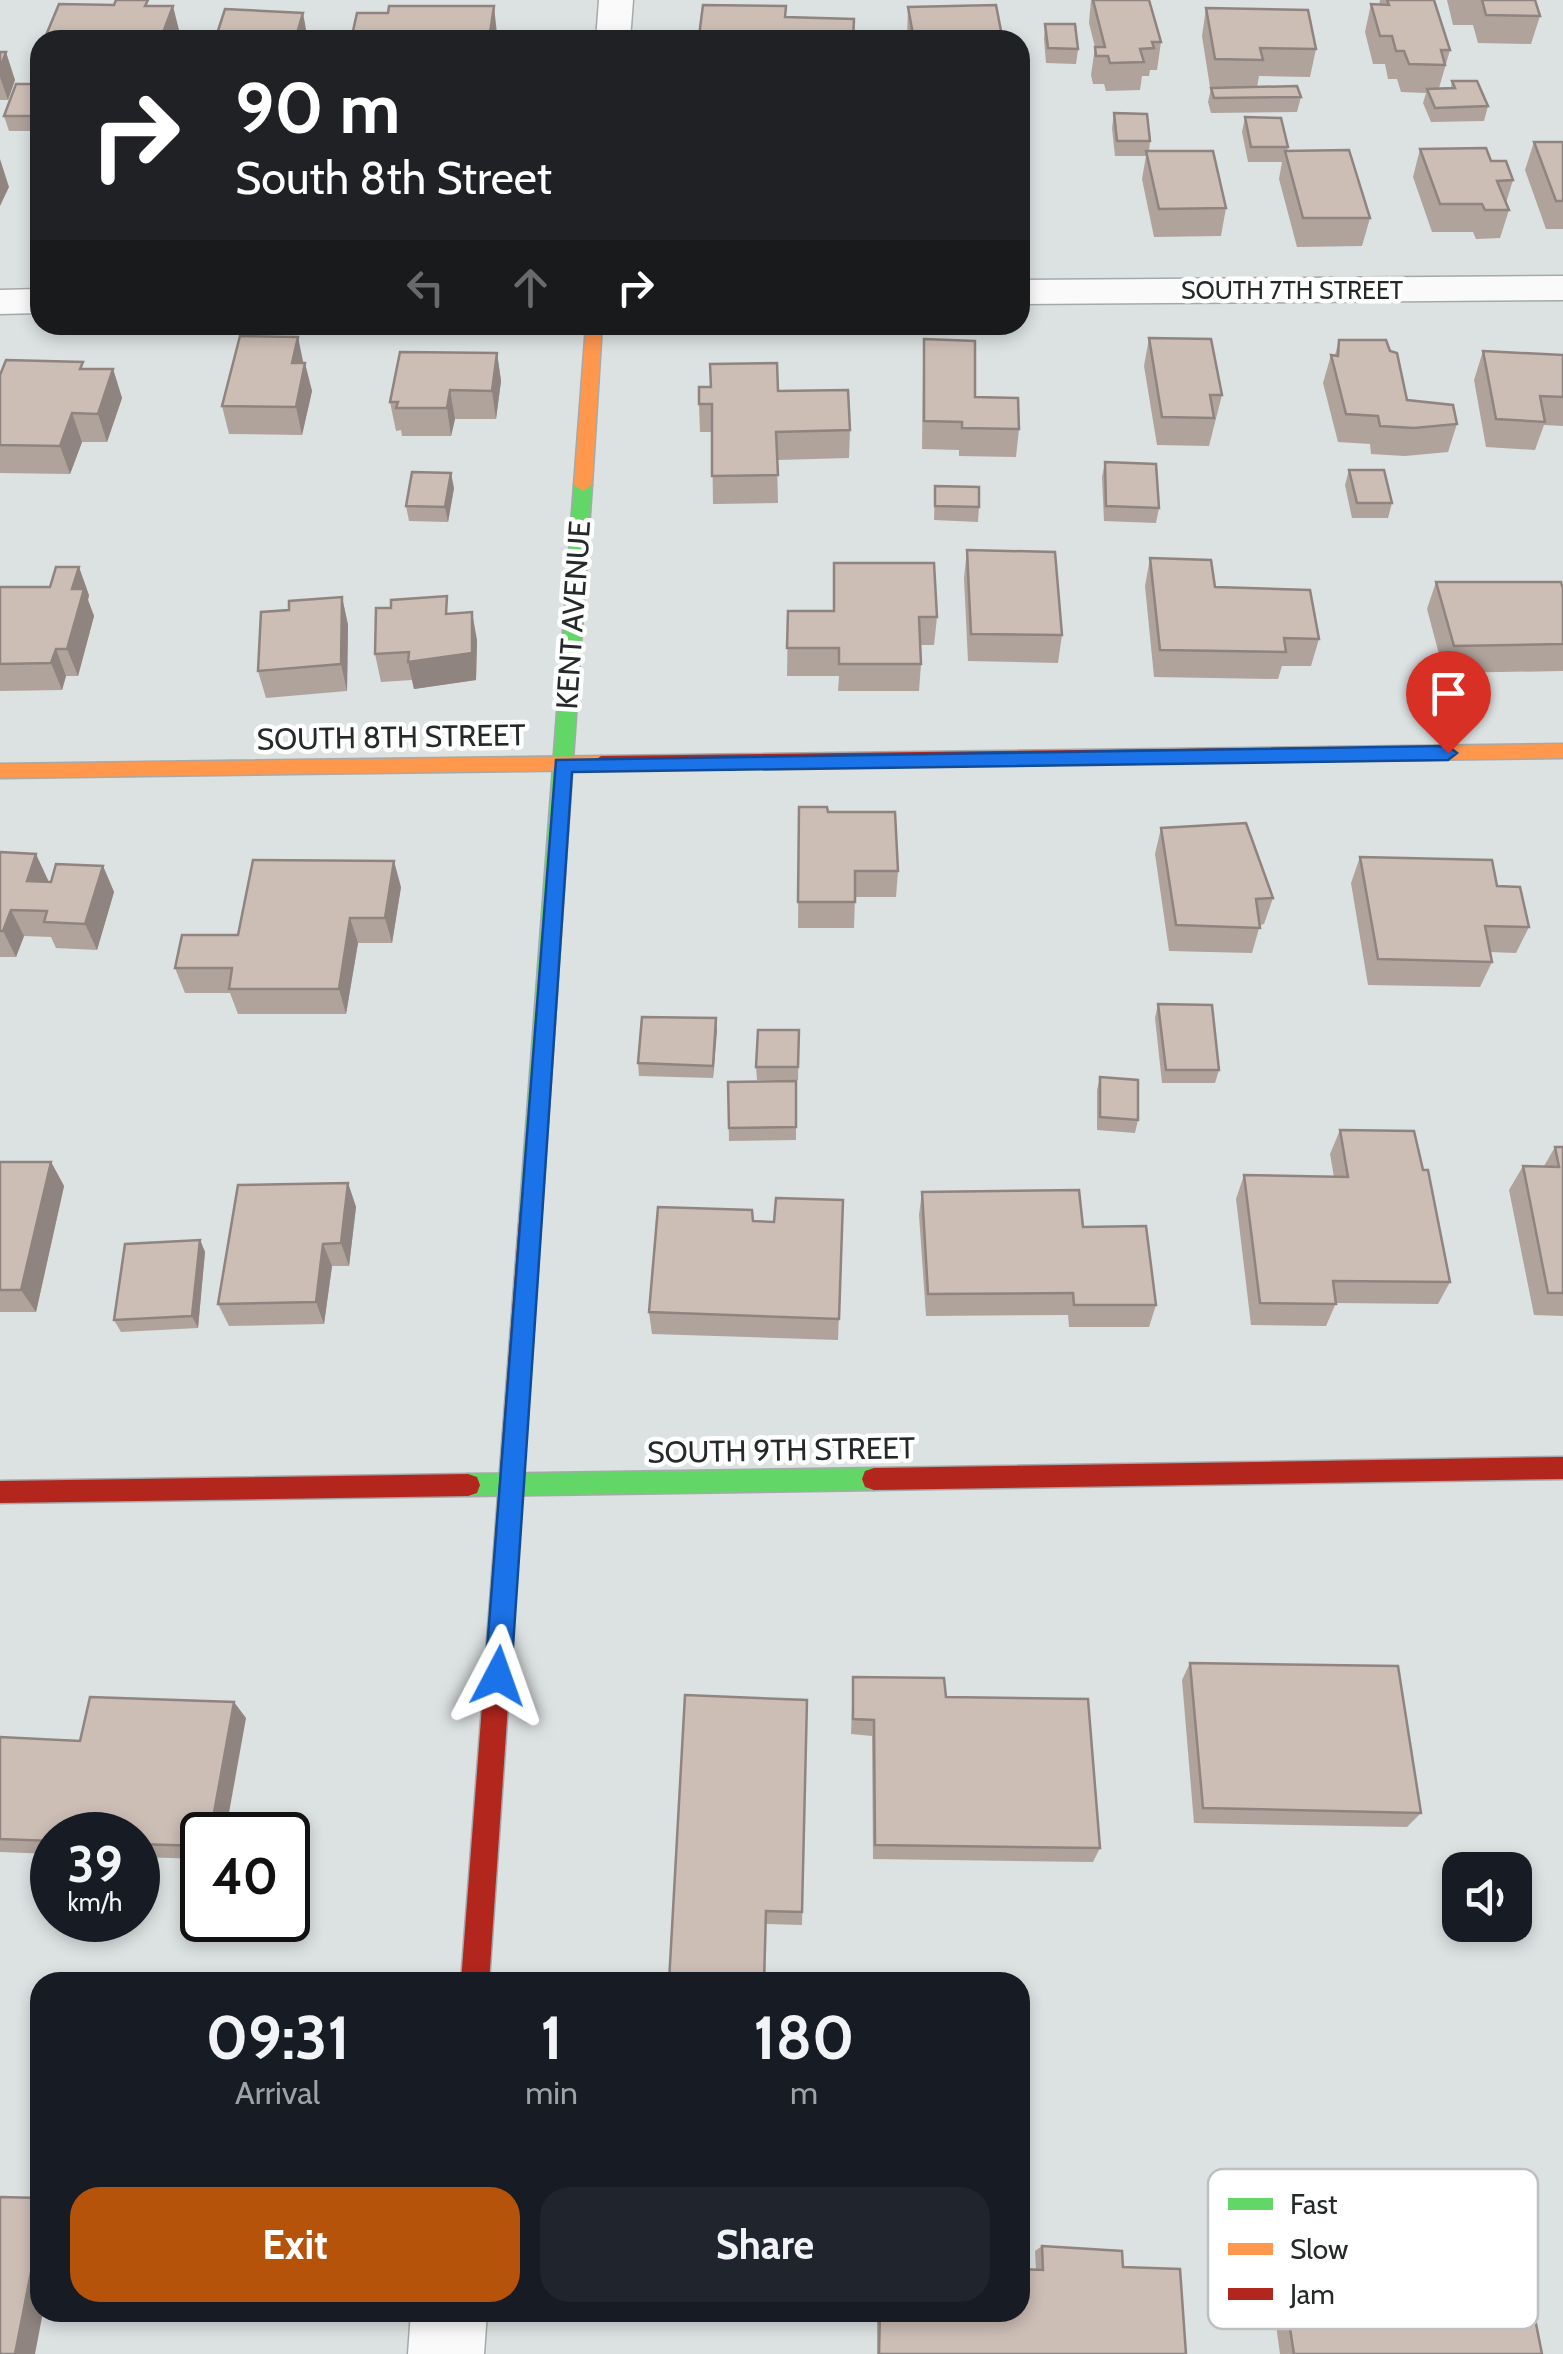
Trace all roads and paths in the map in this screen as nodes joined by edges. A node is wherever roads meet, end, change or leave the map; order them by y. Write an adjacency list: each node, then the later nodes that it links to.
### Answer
1 (616, 0): 2 (street)
2 (614, 30)
3 (1563, 288): 4 (street, SOUTH 7TH STREET)
4 (1030, 292)
5 (30, 301): 6 (street)
6 (0, 302)
7 (593, 335): 9 (street, KENT AVENUE)
8 (1563, 752): 9 (street, SOUTH 8TH STREET)
9 (562, 765): 10 (street, SOUTH 8TH STREET); 12 (street, KENT AVENUE)
10 (0, 771)
11 (1563, 1468): 12 (street, SOUTH 9TH STREET)
12 (513, 1484): 13 (street, SOUTH 9TH STREET); 14 (street, KENT AVENUE)
13 (0, 1492)
14 (475, 1972)
15 (448, 2322): 16 (street)
16 (446, 2354)

